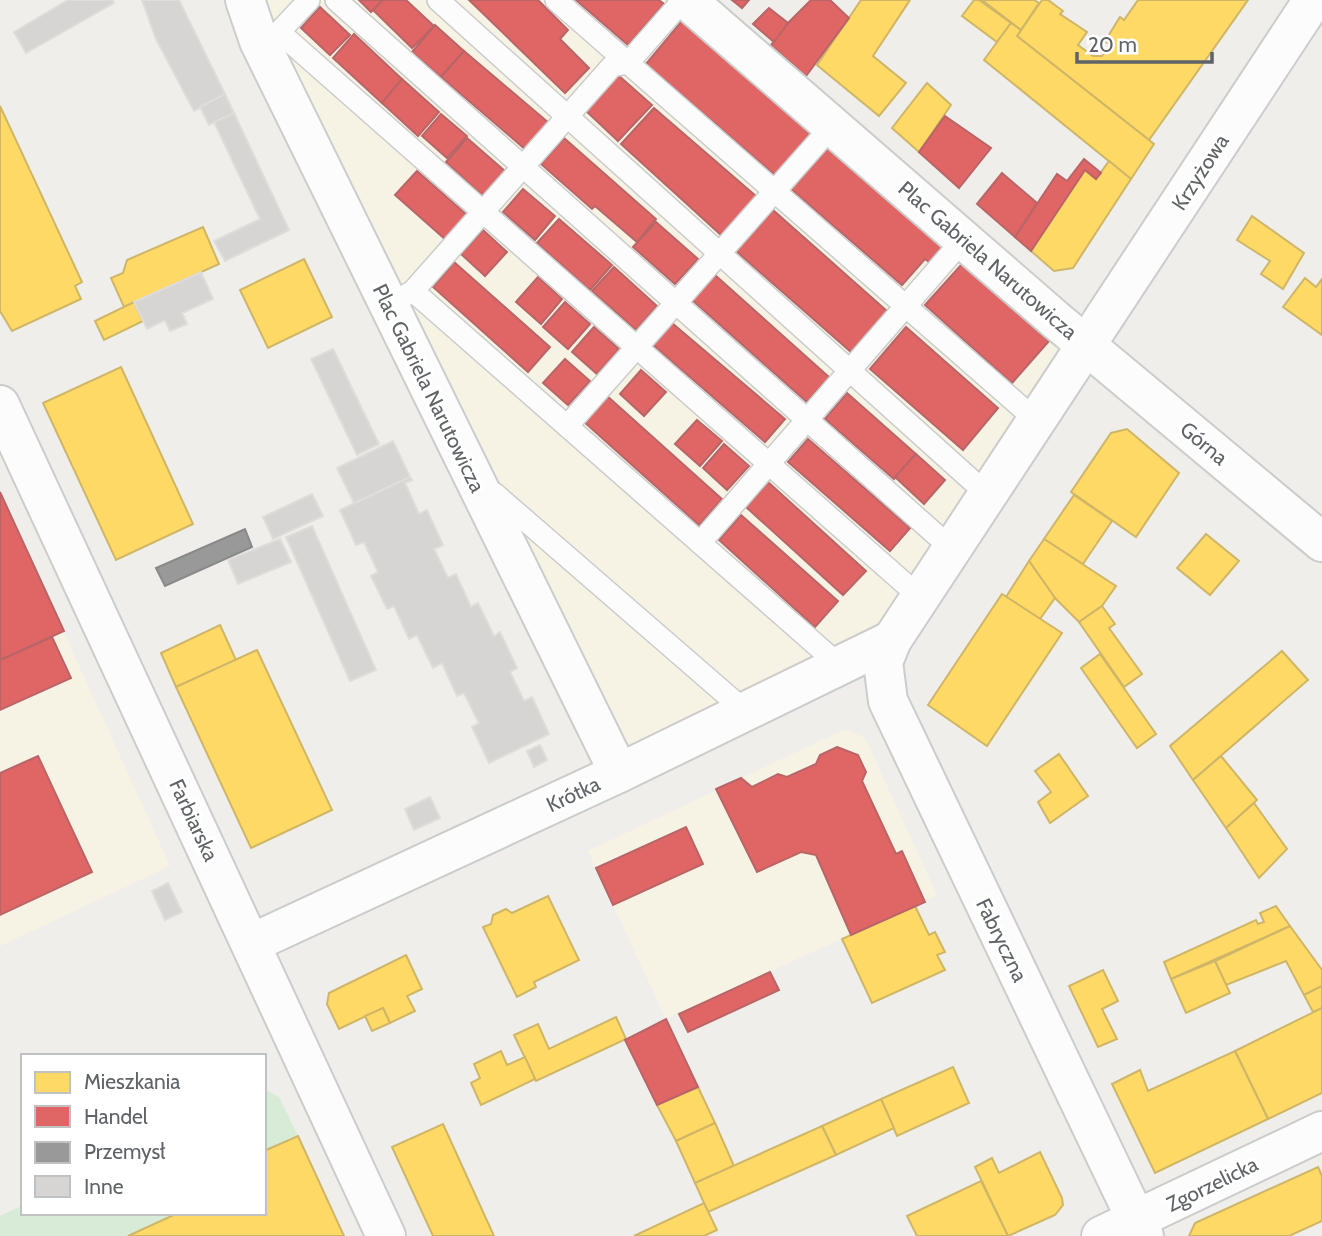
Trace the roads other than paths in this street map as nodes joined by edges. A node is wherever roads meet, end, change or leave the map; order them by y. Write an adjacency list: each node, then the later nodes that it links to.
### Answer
1 (245, 0): 8 (street, Plac Gabriela Narutowicza)
2 (309, 0): 8 (lane)
3 (336, 0): 12 (lane)
4 (438, 0): 10 (lane)
5 (556, 0): 9 (lane)
6 (685, 0): 9 (lane); 11 (street, Plac Gabriela Narutowicza)
7 (1313, 0): 20 (street, Krzyżowa)
8 (269, 37): 14 (lane); 17 (street, Plac Gabriela Narutowicza)
9 (628, 63): 10 (lane); 13 (lane)
10 (567, 116): 12 (lane); 16 (lane)
11 (833, 125): 13 (lane); 15 (street, Plac Gabriela Narutowicza)
12 (523, 166): 14 (lane); 18 (lane)
13 (774, 190): 16 (lane); 19 (lane)
14 (483, 211): 17 (lane); 21 (lane)
15 (963, 240): 19 (lane); 20 (street, Plac Gabriela Narutowicza)
16 (719, 252): 18 (lane); 22 (lane)
17 (401, 297): 26 (lane); 29 (street, Plac Gabriela Narutowicza)
18 (675, 303): 21 (lane); 24 (lane)
19 (906, 306): 22 (lane); 25 (lane)
20 (1086, 344): 25 (street, Plac Gabriela Narutowicza); 30 (street, Górna)
21 (636, 346): 26 (lane); 27 (lane)
22 (850, 371): 24 (lane); 28 (lane)
23 (0, 405): 38 (street, Farbiarska)
24 (806, 420): 27 (lane); 32 (lane)
25 (1037, 421): 28 (street, Plac Gabriela Narutowicza)
26 (568, 425): 31 (lane)
27 (768, 463): 31 (lane); 33 (lane)
28 (988, 495): 32 (street, Plac Gabriela Narutowicza)
29 (483, 499): 36 (lane); 37 (street, Plac Gabriela Narutowicza)
30 (1322, 542)
31 (700, 543): 35 (lane)
32 (952, 550): 33 (street, Plac Gabriela Narutowicza)
33 (920, 597): 34 (street, Plac Gabriela Narutowicza)
34 (892, 640): 35 (street, Krótka); 40 (street, Fabryczna)
35 (836, 669): 36 (street, Krótka)
36 (741, 715): 37 (street, Krótka)
37 (618, 773): 38 (street, Krótka)
38 (252, 943): 41 (street, Farbiarska)
39 (1322, 1130): 40 (street, Zgorzelicka)
40 (1140, 1228): 42 (street, Zgorzelicka)
41 (386, 1236)
42 (1101, 1236)

